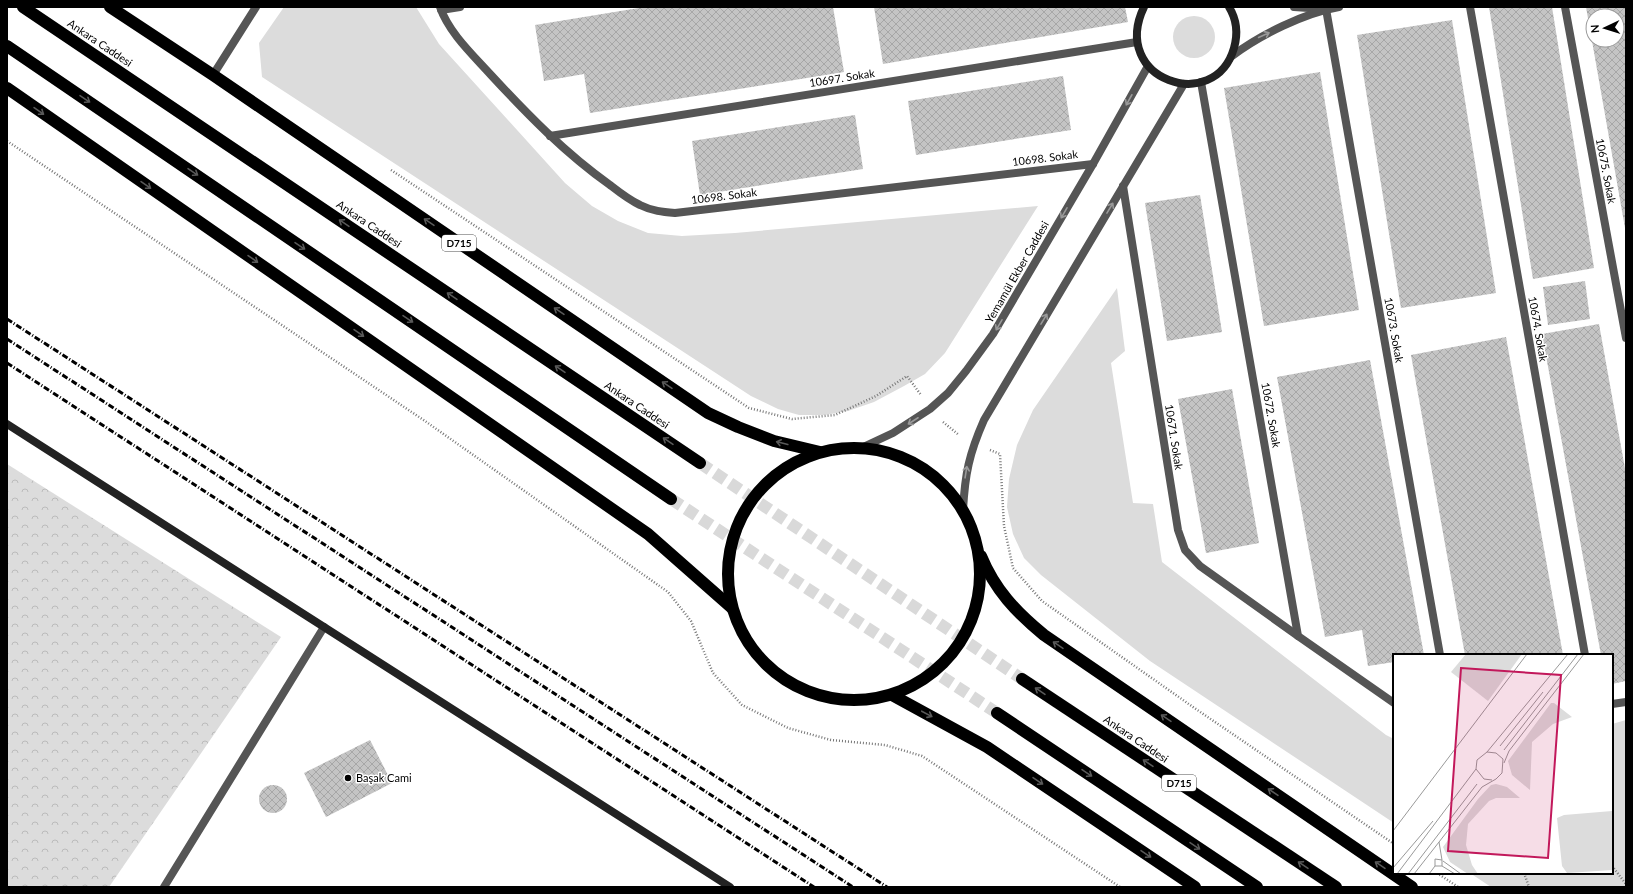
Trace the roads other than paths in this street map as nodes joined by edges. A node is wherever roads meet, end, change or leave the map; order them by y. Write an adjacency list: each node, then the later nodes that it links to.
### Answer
1 (23, 7): 28 (highway, Ankara Caddesi, one-way to 1)
2 (110, 7): 17 (highway, D715)
3 (256, 7): 17 (street)
4 (460, 7): 11 (street)
5 (1144, 7): 13 (street)
6 (1229, 7): 15 (street)
7 (1294, 7): 12 (street)
8 (1339, 7): 12 (street)
9 (1470, 7): 36 (street, 10674. Sokak)
10 (1564, 7): 24 (street, 10675. Sokak)
11 (441, 8): 21 (street, 10698. Sokak)
12 (1326, 10): 15 (street, one-way to 12); 35 (street, 10673. Sokak)
13 (1137, 42): 16 (street); 21 (street, 10697. Sokak)
14 (7, 46): 29 (highway, one-way to 29)
15 (1232, 56): 18 (street)
16 (1148, 66): 19 (street); 22 (street, Yemamül Ekber Caddesi, one-way to 22)
17 (213, 74): 27 (highway, D715, one-way to 17)
18 (1201, 82): 19 (street); 34 (street, 10672. Sokak)
19 (1184, 84): 23 (street)
20 (7, 88): 32 (highway, one-way to 32)
21 (550, 136): 22 (street, 10698. Sokak)
22 (1093, 164): 26 (street, Yemamül Ekber Caddesi, one-way to 26)
23 (1123, 186): 30 (street, one-way to 23); 34 (street, 10671. Sokak)
24 (1626, 338)
25 (7, 424): 33 (street)
26 (861, 448): 27 (highway); 30 (highway)
27 (820, 452): 32 (highway)
28 (700, 463)
29 (671, 499)
30 (963, 510): 31 (highway)
31 (977, 546): 38 (highway); 44 (highway, one-way to 31)
32 (732, 608): 38 (highway)
33 (324, 627): 45 (street); 46 (street)
34 (1298, 636): 39 (street)
35 (1440, 654)
36 (1585, 654)
37 (1022, 679): 49 (highway, Ankara Caddesi / D715, one-way to 37)
38 (892, 695): 47 (highway, one-way to 47)
39 (1393, 702)
40 (1626, 702): 41 (street)
41 (1613, 704)
42 (997, 713): 48 (highway, one-way to 48)
43 (1393, 874): 50 (highway, one-way to 43)
44 (1393, 874)
45 (164, 887)
46 (730, 887)
47 (1195, 887)
48 (1257, 887)
49 (1336, 887)
50 (1412, 887)

